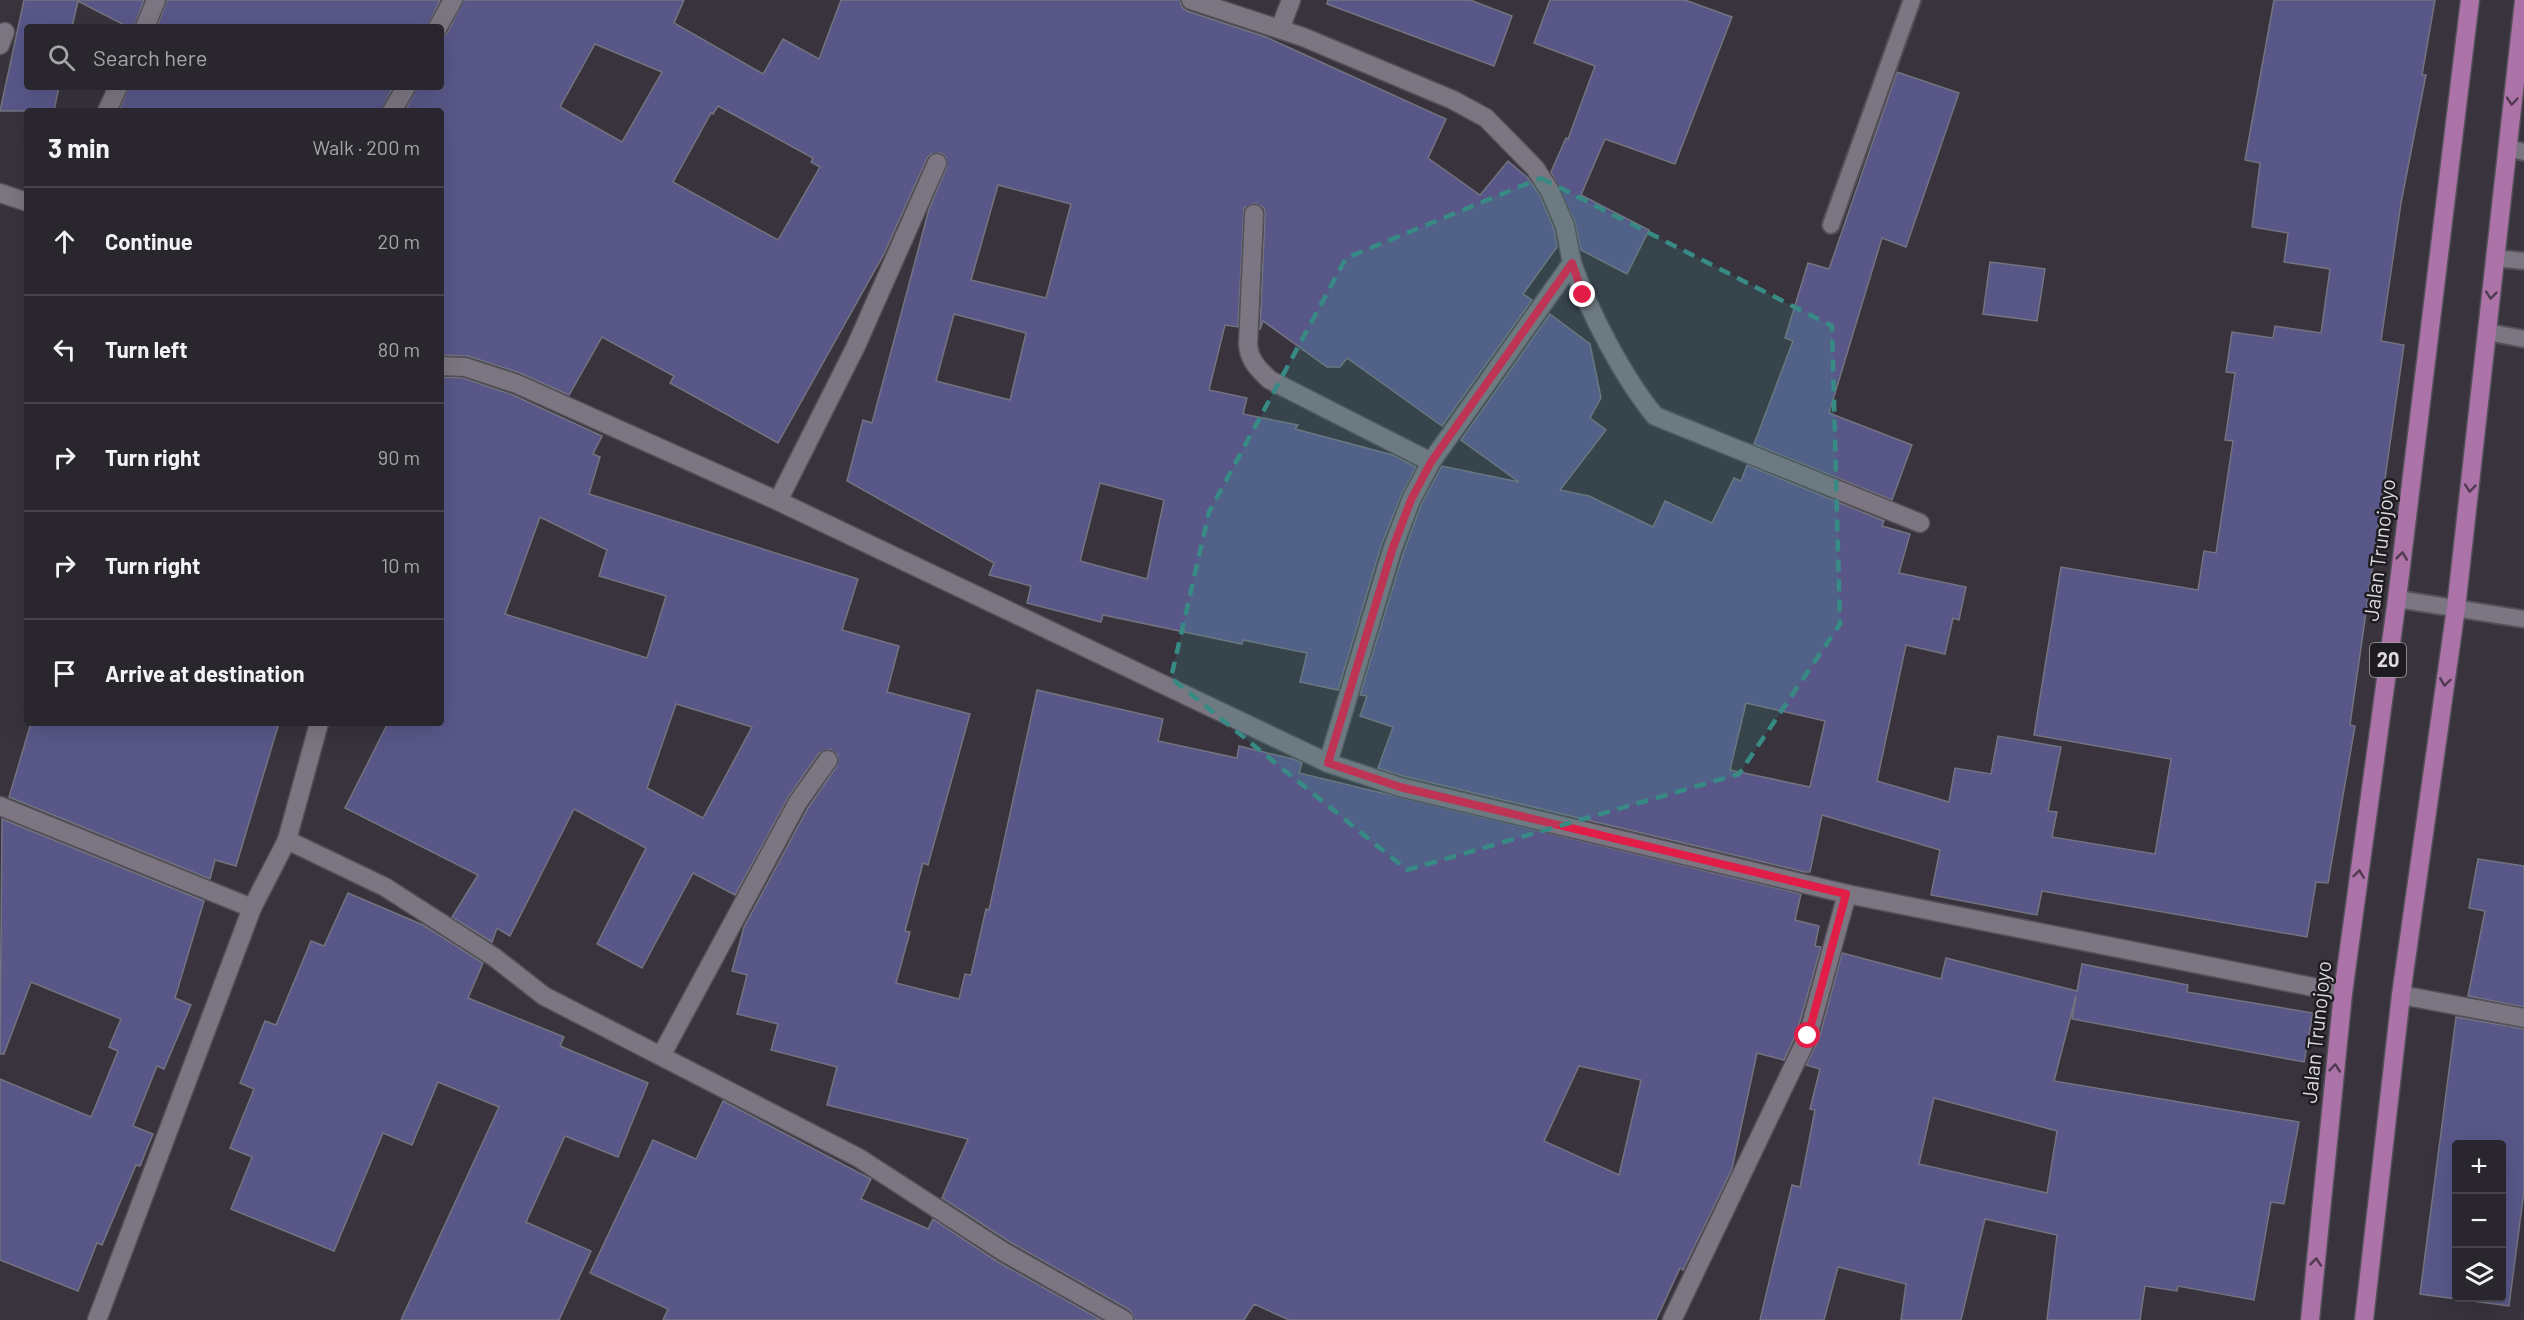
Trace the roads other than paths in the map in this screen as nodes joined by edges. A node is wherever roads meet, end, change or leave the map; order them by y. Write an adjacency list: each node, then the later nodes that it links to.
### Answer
1 (156, 0): 8 (street)
2 (453, 0): 9 (street)
3 (1191, 0): 10 (street)
4 (1291, 0): 10 (street)
5 (1912, 0): 21 (lane)
6 (2470, 0): 31 (highway, Jalan Trunojoyo / 20, one-way to 6)
7 (2524, 1): 11 (highway)
8 (146, 24)
9 (440, 24)
10 (1280, 29): 24 (street)
11 (2520, 63): 16 (highway, one-way to 16)
12 (117, 90): 14 (street)
13 (403, 90): 15 (street)
14 (108, 108)
15 (394, 108)
16 (2516, 150): 22 (highway)
17 (937, 163): 29 (street)
18 (0, 193): 19 (street)
19 (24, 201)
20 (1254, 214): 28 (street)
21 (1831, 225)
22 (2495, 258): 23 (lane); 25 (highway, one-way to 25)
23 (2524, 261)
24 (1572, 263): 28 (street); 30 (street)
25 (2487, 332): 26 (lane); 32 (highway, one-way to 32)
26 (2524, 339)
27 (444, 366): 29 (street)
28 (1431, 462): 36 (street)
29 (778, 501): 36 (street)
30 (1920, 523)
31 (2397, 599): 32 (lane); 41 (highway, Jalan Trunojoyo / 20, one-way to 31)
32 (2456, 608): 33 (lane); 42 (highway, one-way to 42)
33 (2524, 619)
34 (318, 726): 38 (street)
35 (828, 760): 44 (street)
36 (1328, 763): 39 (street)
37 (0, 806): 40 (street)
38 (287, 840): 40 (street); 44 (street)
39 (1846, 894): 41 (street); 47 (street)
40 (252, 908): 45 (street)
41 (2343, 993): 48 (highway, Jalan Trunojoyo / 20, one-way to 41)
42 (2401, 994): 43 (street); 49 (highway)
43 (2524, 1018)
44 (661, 1056): 46 (street)
45 (97, 1320)
46 (1124, 1320)
47 (1672, 1320)
48 (2310, 1320)
49 (2364, 1320)

